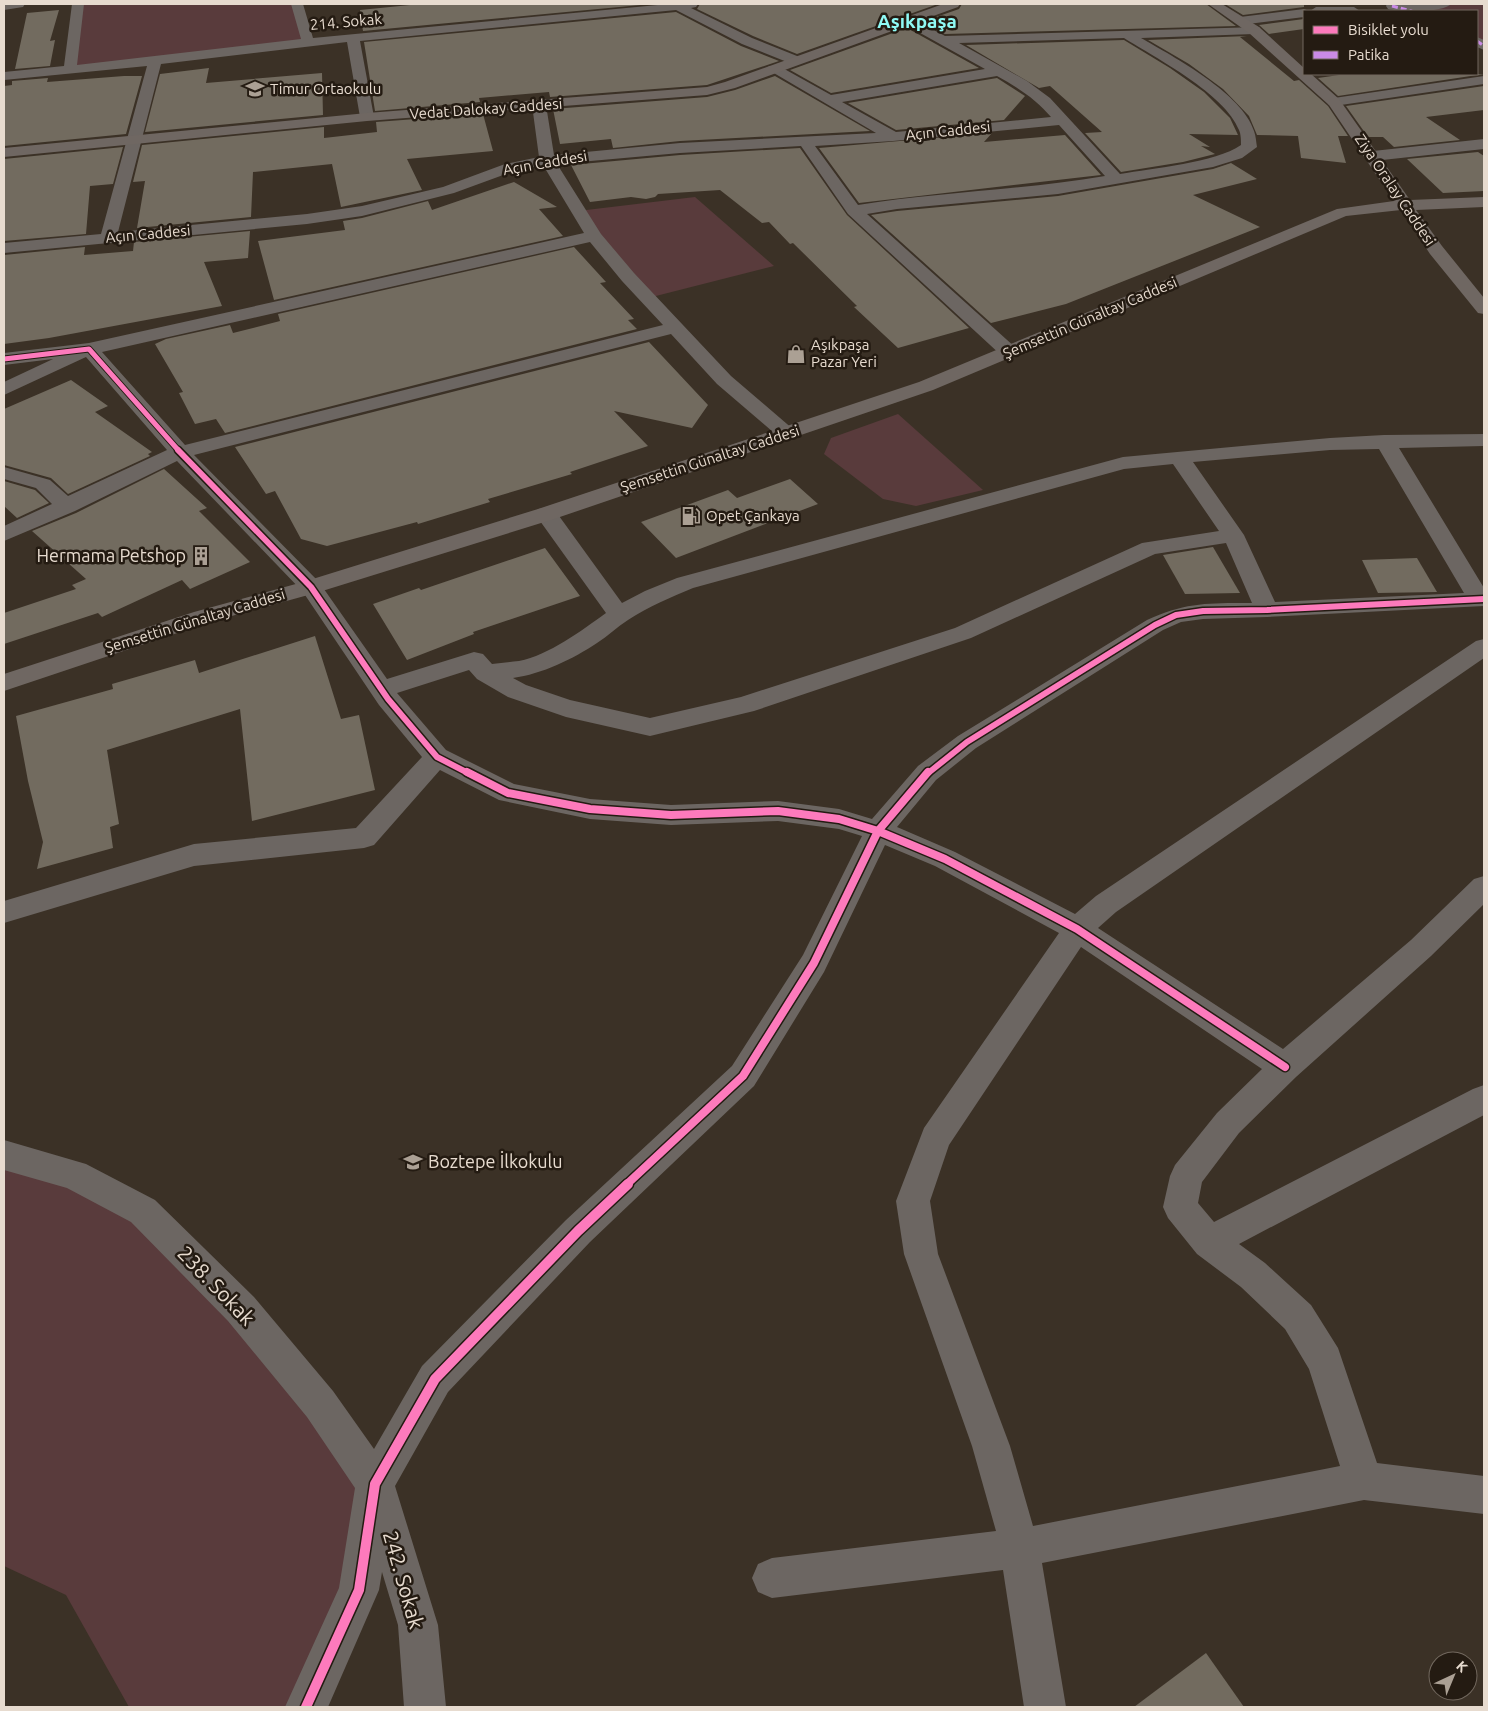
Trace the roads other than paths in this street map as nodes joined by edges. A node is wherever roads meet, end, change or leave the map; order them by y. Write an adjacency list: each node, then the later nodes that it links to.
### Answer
1 (19, 4): 9 (street)
2 (78, 4): 21 (street)
3 (297, 4): 18 (street)
4 (954, 4): 12 (street, Vedat Dalokay Caddesi)
5 (1214, 4): 13 (street, Ziya Oralay Caddesi)
6 (1444, 4): 8 (street)
7 (684, 5): 16 (street, 214. Sokak); 20 (street)
8 (1387, 5): 10 (street)
9 (4, 6)
10 (1408, 10)
11 (1303, 13): 13 (street)
12 (909, 21): 17 (street); 20 (street, Vedat Dalokay Caddesi)
13 (1240, 21): 14 (street, Ziya Oralay Caddesi)
14 (1254, 30): 15 (street); 24 (street, Ziya Oralay Caddesi)
15 (1126, 34): 17 (street); 40 (street)
16 (354, 37): 18 (street, 214. Sokak); 31 (street)
17 (942, 40): 23 (street)
18 (308, 42): 19 (street, 214. Sokak)
19 (156, 61): 21 (street, 214. Sokak); 34 (street)
20 (797, 61): 22 (street, Vedat Dalokay Caddesi)
21 (70, 69): 26 (street, 214. Sokak)
22 (774, 69): 28 (street); 30 (street, Vedat Dalokay Caddesi)
23 (1000, 71): 28 (street); 32 (street)
24 (1303, 74)
25 (1304, 75): 29 (street, Ziya Oralay Caddesi)
26 (4, 76)
27 (1484, 80): 29 (street)
28 (829, 100): 33 (street)
29 (1334, 102): 38 (street, Ziya Oralay Caddesi)
30 (538, 105): 31 (street, Vedat Dalokay Caddesi); 39 (street)
31 (366, 117): 34 (street, Vedat Dalokay Caddesi)
32 (1063, 120): 33 (street, Açın Caddesi); 40 (street)
33 (893, 137): 35 (street, Açın Caddesi)
34 (134, 140): 37 (street, Vedat Dalokay Caddesi); 45 (street)
35 (806, 143): 39 (street, Açın Caddesi); 43 (street)
36 (1484, 144): 38 (street)
37 (4, 153)
38 (1373, 156): 42 (street, Ziya Oralay Caddesi)
39 (547, 160): 44 (street); 45 (street, Açın Caddesi)
40 (1116, 179): 43 (street)
41 (1484, 202): 42 (street, Şemsettin Günaltay Caddesi)
42 (1404, 205): 47 (street, Ziya Oralay Caddesi); 50 (street, Şemsettin Günaltay Caddesi)
43 (854, 211): 50 (street)
44 (594, 236): 48 (street); 49 (street)
45 (108, 238): 46 (street, Açın Caddesi)
46 (4, 248)
47 (1484, 309)
48 (675, 328): 53 (street); 56 (street)
49 (89, 349): 51 (street); 52 (street); 56 (street)
50 (1009, 352): 53 (street, Şemsettin Günaltay Caddesi)
51 (4, 359)
52 (4, 389)
53 (787, 434): 60 (street, Şemsettin Günaltay Caddesi)
54 (1484, 440): 55 (street)
55 (1384, 441): 57 (street); 64 (street)
56 (180, 452): 59 (street); 63 (street)
57 (1180, 459): 62 (street); 66 (street)
58 (4, 474): 59 (street)
59 (67, 506): 61 (street)
60 (546, 514): 63 (street, Şemsettin Günaltay Caddesi); 66 (street)
61 (4, 534)
62 (1233, 535): 65 (street); 68 (street)
63 (310, 587): 69 (street, Şemsettin Günaltay Caddesi); 70 (street)
64 (1481, 599): 65 (street)
65 (1267, 610): 72 (street)
66 (619, 615): 68 (street)
67 (1484, 647): 75 (street)
68 (486, 673): 70 (street)
69 (4, 683)
70 (382, 689): 71 (street)
71 (436, 757): 72 (street); 74 (street)
72 (878, 832): 75 (street); 81 (street)
73 (1484, 887): 76 (street)
74 (4, 912)
75 (1077, 929): 76 (street); 83 (street)
76 (1285, 1067): 79 (street)
77 (1484, 1099): 79 (street)
78 (4, 1155): 81 (street, 238. Sokak)
79 (1209, 1242): 80 (street)
80 (1364, 1481): 82 (street); 83 (street)
81 (375, 1484): 85 (street); 86 (street, 242. Sokak)
82 (1484, 1495)
83 (1020, 1548): 84 (street); 87 (street)
84 (772, 1578)
85 (306, 1707)
86 (425, 1707)
87 (1045, 1707)

